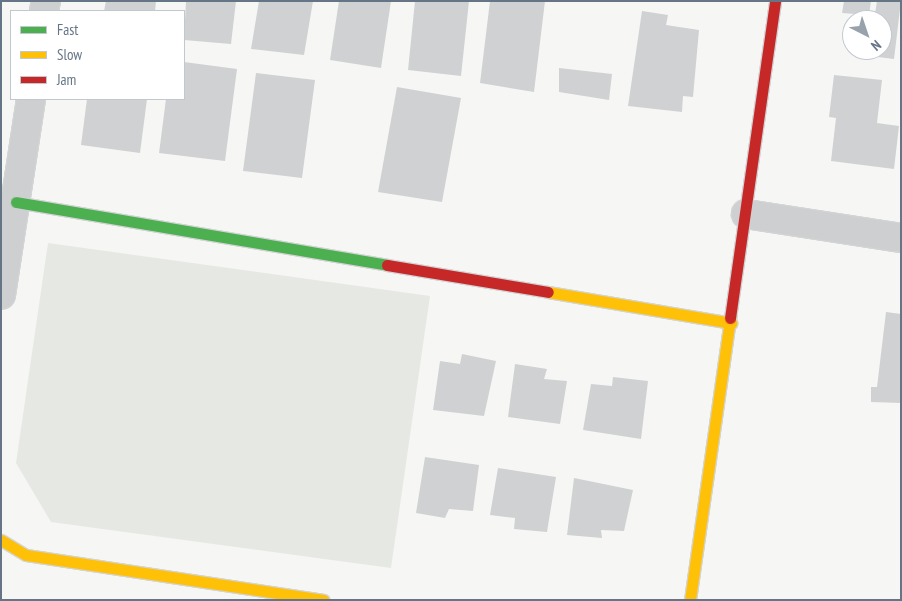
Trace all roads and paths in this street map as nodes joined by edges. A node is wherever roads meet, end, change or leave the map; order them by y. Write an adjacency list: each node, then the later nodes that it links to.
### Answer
1 (775, 1): 4 (street)
2 (31, 100): 3 (street)
3 (16, 202): 6 (street); 7 (street)
4 (746, 214): 5 (street); 7 (street)
5 (901, 238)
6 (1, 295)
7 (731, 322): 10 (street)
8 (1, 540): 9 (street)
9 (324, 600)
10 (690, 600)

